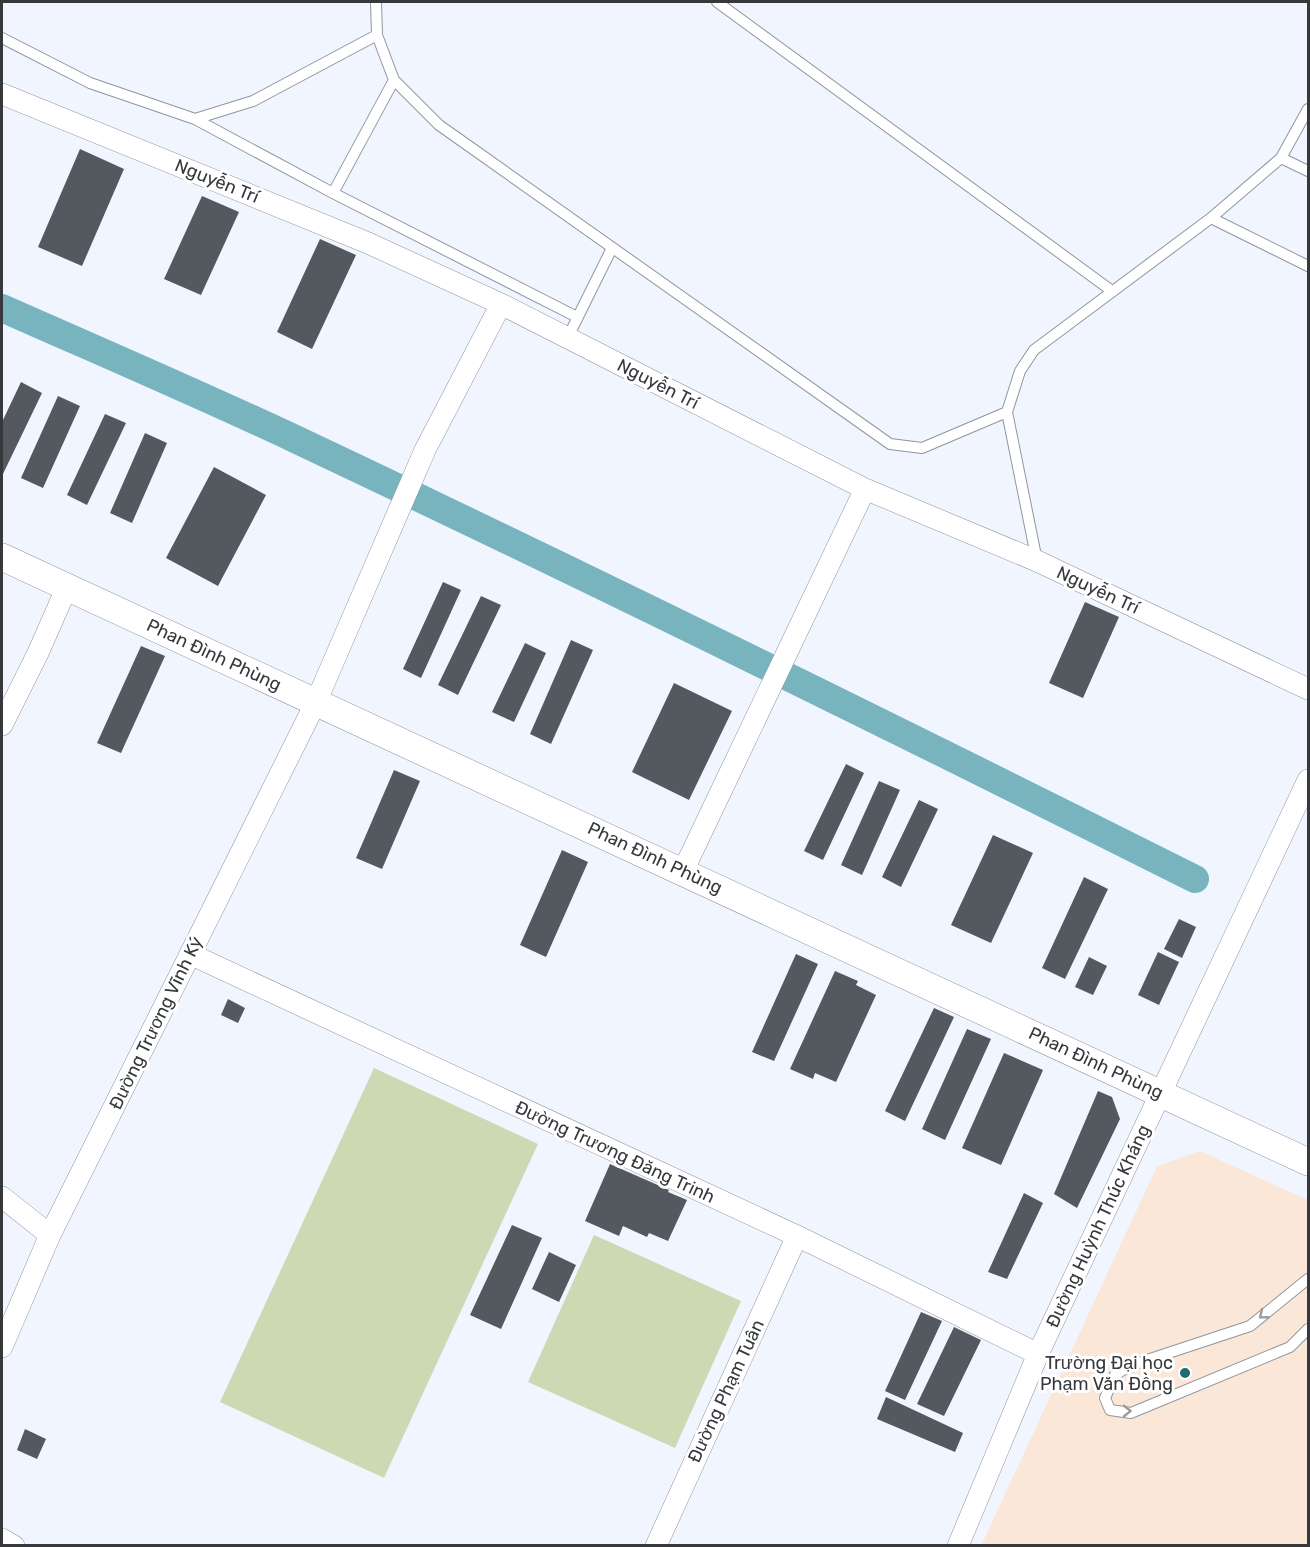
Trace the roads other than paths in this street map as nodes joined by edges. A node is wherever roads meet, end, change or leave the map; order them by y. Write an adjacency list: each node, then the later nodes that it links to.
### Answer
1 (376, 2): 3 (lane)
2 (717, 2): 15 (lane)
3 (377, 34): 5 (lane); 8 (lane)
4 (2, 38): 8 (lane)
5 (394, 80): 11 (lane); 13 (lane)
6 (2, 94): 16 (street, Nguyễn Trí)
7 (1308, 109): 9 (lane)
8 (195, 119): 11 (lane)
9 (1281, 158): 10 (lane); 12 (lane)
10 (1308, 171)
11 (333, 193): 17 (lane)
12 (1211, 218): 14 (lane); 15 (lane)
13 (612, 248): 17 (lane); 19 (lane)
14 (1308, 266)
15 (1112, 291): 19 (lane)
16 (501, 304): 18 (street, Nguyễn Trí); 25 (street, Đường Trương Vĩnh Ký)
17 (578, 317): 18 (lane)
18 (568, 337): 20 (street, Nguyễn Trí)
19 (1007, 412): 22 (lane)
20 (865, 489): 22 (street, Nguyễn Trí); 28 (street)
21 (2, 557): 23 (street, Phan Đình Phùng)
22 (1037, 561): 24 (street, Nguyễn Trí)
23 (67, 587): 25 (street, Phan Đình Phùng); 26 (street)
24 (1308, 689)
25 (316, 702): 28 (street, Phan Đình Phùng); 29 (street, Đường Trương Vĩnh Ký)
26 (2, 725)
27 (1308, 780): 30 (street, Đường Huỳnh Thúc Kháng)
28 (682, 871): 30 (street, Phan Đình Phùng)
29 (190, 954): 33 (street, Đường Trương Vĩnh Ký); 34 (street, Đường Trương Đăng Trinh)
30 (1161, 1093): 31 (street, Phan Đình Phùng); 38 (street, Đường Huỳnh Thúc Kháng)
31 (1308, 1162)
32 (2, 1197): 33 (street)
33 (50, 1234): 37 (street, Đường Trương Vĩnh Ký)
34 (797, 1236): 38 (street, Đường Trương Đăng Trinh); 41 (street, Đường Phạm Tuân)
35 (1308, 1279): 36 (lane, one-way to 36)
36 (1308, 1329)
37 (2, 1347)
38 (1038, 1354): 42 (street, Đường Huỳnh Thúc Kháng)
39 (2, 1539): 40 (street)
40 (14, 1545)
41 (656, 1545)
42 (958, 1545)

